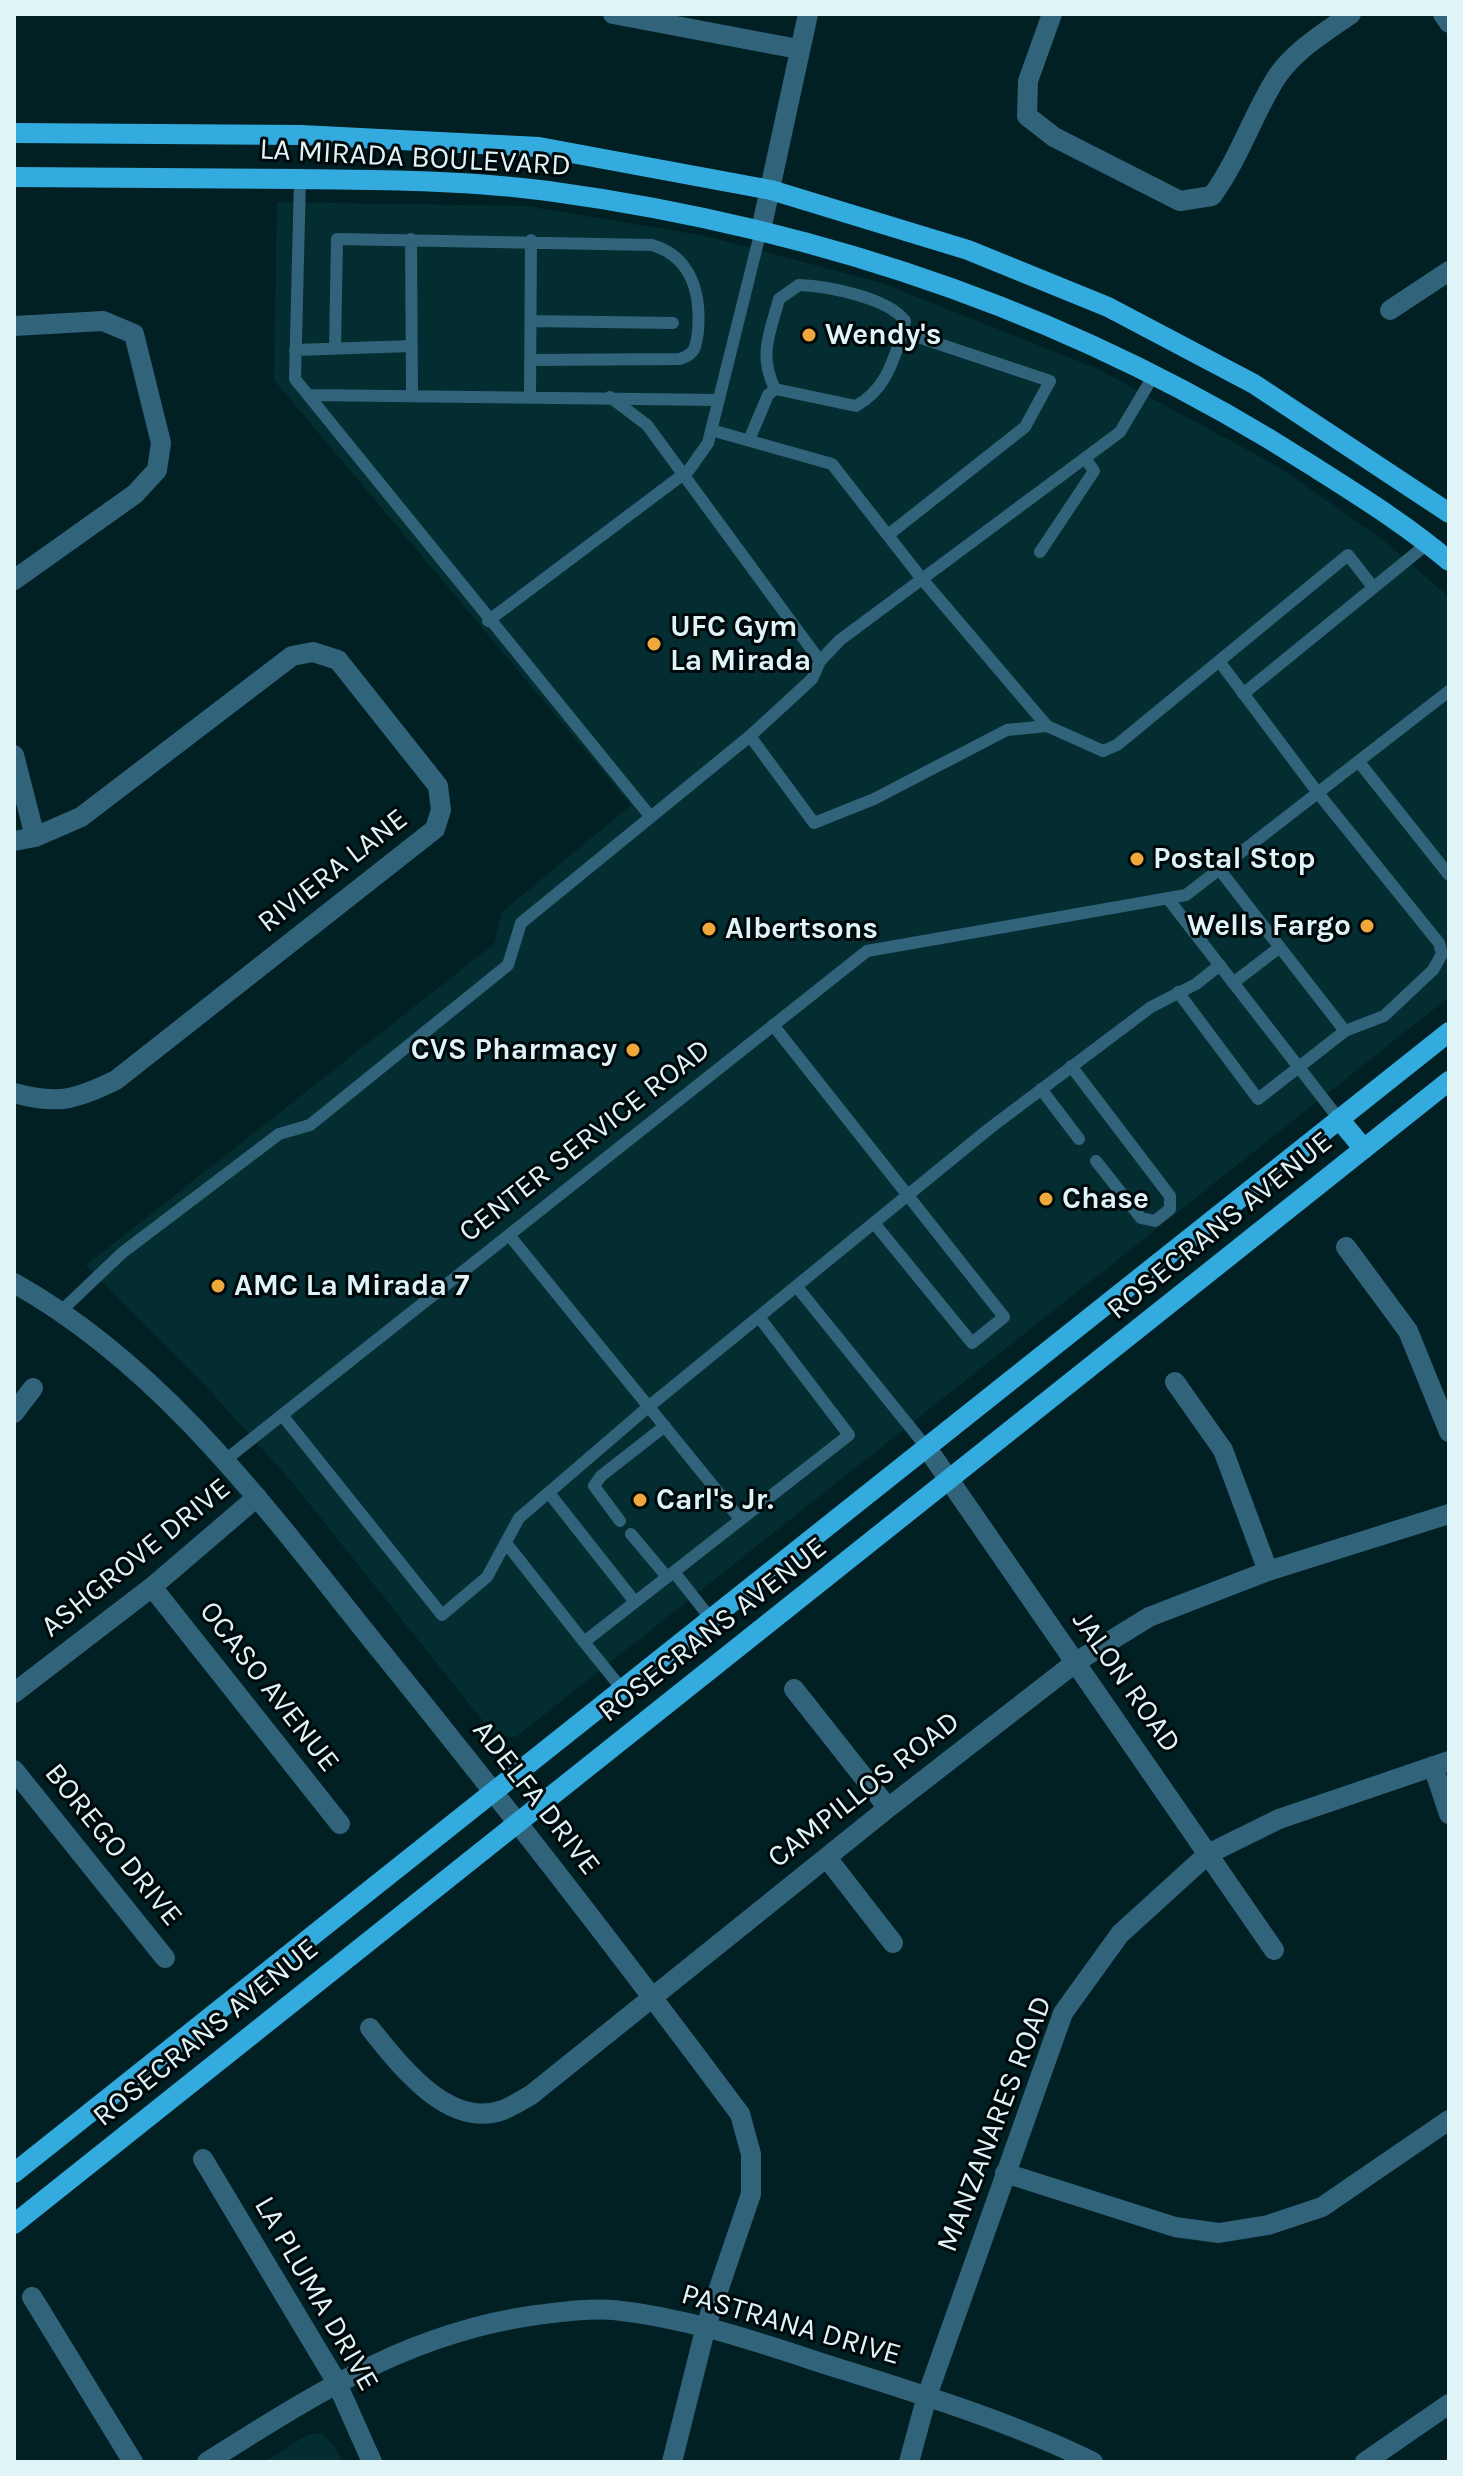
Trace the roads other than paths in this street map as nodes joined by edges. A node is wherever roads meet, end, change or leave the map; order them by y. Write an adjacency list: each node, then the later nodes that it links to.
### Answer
1 (613, 14): 7 (street)
2 (808, 14): 7 (street)
3 (1052, 14): 4 (street)
4 (1351, 14)
5 (1443, 14): 6 (street)
6 (1449, 23)
7 (798, 49): 11 (street)
8 (14, 133): 11 (main road, LA MIRADA BOULEVARD)
9 (14, 177): 10 (main road, LA MIRADA BOULEVARD)
10 (300, 179): 12 (main road, LA MIRADA BOULEVARD); 23 (lane)
11 (771, 190): 12 (street); 36 (main road, LA MIRADA BOULEVARD)
12 (761, 230): 25 (main road, LA MIRADA BOULEVARD); 31 (lane)
13 (411, 239): 14 (lane); 21 (lane); 22 (lane)
14 (531, 240): 17 (lane); 24 (lane)
15 (1449, 271): 16 (street)
16 (1390, 310)
17 (531, 321): 18 (lane); 24 (lane)
18 (673, 323)
19 (14, 326): 42 (street)
20 (903, 332): 26 (lane); 26 (lane); 37 (lane)
21 (412, 346): 22 (lane); 27 (lane)
22 (335, 349): 23 (lane)
23 (295, 350): 28 (lane)
24 (530, 360): 29 (lane)
25 (1155, 373): 34 (lane); 38 (main road, LA MIRADA BOULEVARD)
26 (775, 389): 33 (lane)
27 (412, 394): 28 (lane); 29 (lane)
28 (308, 395): 44 (lane)
29 (530, 396): 30 (lane)
30 (610, 397): 31 (lane); 35 (lane)
31 (719, 400): 32 (lane)
32 (711, 430): 33 (lane); 35 (lane)
33 (749, 440): 37 (lane)
34 (1085, 458): 39 (lane); 41 (lane)
35 (682, 475): 44 (lane); 45 (lane)
36 (1449, 513)
37 (888, 535): 41 (lane)
38 (1427, 544): 40 (main road, LA MIRADA BOULEVARD); 43 (lane)
39 (1040, 552)
40 (1449, 561)
41 (922, 579): 45 (lane); 49 (lane)
42 (14, 580)
43 (1373, 587): 46 (lane); 48 (lane)
44 (488, 621): 54 (lane)
45 (820, 661): 50 (lane)
46 (1219, 661): 48 (lane); 49 (lane)
47 (1449, 691): 52 (lane)
48 (1243, 694): 53 (lane)
49 (1047, 726): 50 (lane)
50 (750, 736): 54 (lane)
51 (14, 755): 55 (street)
52 (1359, 762): 53 (lane); 58 (lane)
53 (1318, 793): 57 (lane); 65 (lane)
54 (650, 816): 82 (lane)
55 (35, 837): 56 (street, RIVIERA LANE); 71 (street, RIVIERA LANE)
56 (14, 841)
57 (1219, 869): 59 (lane); 60 (lane)
58 (1449, 875)
59 (1169, 900): 61 (lane); 64 (lane, CENTER SERVICE ROAD)
60 (1280, 947): 62 (lane); 65 (lane)
61 (1220, 965): 62 (lane); 63 (lane)
62 (1233, 983): 68 (lane)
63 (1178, 992): 67 (lane); 68 (lane)
64 (773, 1025): 76 (lane); 78 (lane, CENTER SERVICE ROAD)
65 (1345, 1031): 68 (lane)
66 (1449, 1032): 72 (main road, ROSECRANS AVENUE)
67 (1071, 1066): 70 (lane); 75 (lane)
68 (1300, 1067): 72 (lane)
69 (1449, 1081): 74 (main road, ROSECRANS AVENUE)
70 (1041, 1089): 73 (lane); 76 (lane)
71 (14, 1093)
72 (1339, 1119): 74 (main road); 91 (main road, ROSECRANS AVENUE)
73 (1079, 1139)
74 (1364, 1149): 93 (main road, ROSECRANS AVENUE)
75 (1096, 1161)
76 (909, 1194): 77 (lane); 77 (lane)
77 (874, 1223): 81 (lane)
78 (509, 1235): 86 (lane); 88 (lane, CENTER SERVICE ROAD)
79 (1346, 1247): 90 (street)
80 (14, 1283): 82 (street, ADELFA DRIVE)
81 (797, 1287): 83 (lane); 91 (lane)
82 (60, 1312): 92 (street, ADELFA DRIVE)
83 (759, 1317): 86 (lane); 97 (lane)
84 (1175, 1382): 101 (street)
85 (33, 1388): 87 (street)
86 (649, 1406): 89 (lane); 94 (lane)
87 (14, 1413)
88 (282, 1415): 92 (lane, CENTER SERVICE ROAD); 100 (lane)
89 (665, 1426): 97 (lane); 98 (lane)
90 (1449, 1432)
91 (927, 1448): 93 (street, JALON ROAD); 105 (main road, ROSECRANS AVENUE)
92 (224, 1461): 95 (street, ADELFA DRIVE)
93 (950, 1481): 107 (street, JALON ROAD); 116 (main road, ROSECRANS AVENUE)
94 (549, 1493): 100 (lane); 104 (lane)
95 (257, 1497): 103 (street, ASHGROVE DRIVE); 113 (street, ADELFA DRIVE)
96 (1449, 1514): 101 (street, CAMPILLOS ROAD)
97 (740, 1519): 102 (lane)
98 (620, 1521)
99 (631, 1534): 102 (lane)
100 (506, 1543): 106 (lane)
101 (1268, 1571): 107 (street, CAMPILLOS ROAD)
102 (670, 1575): 104 (lane); 105 (lane)
103 (152, 1587): 110 (street, ASHGROVE DRIVE); 117 (street, OCASO AVENUE)
104 (635, 1602): 106 (lane)
105 (711, 1619): 108 (main road, ROSECRANS AVENUE)
106 (584, 1642): 108 (lane)
107 (1076, 1662): 114 (street, CAMPILLOS ROAD); 118 (street, JALON ROAD)
108 (622, 1689): 113 (main road, ROSECRANS AVENUE)
109 (794, 1689): 114 (street)
110 (14, 1693)
111 (1441, 1763): 115 (street, MANZANARES ROAD); 118 (street, MANZANARES ROAD)
112 (14, 1770): 122 (street, BOREGO DRIVE)
113 (494, 1790): 116 (street, ADELFA DRIVE); 127 (main road, ROSECRANS AVENUE)
114 (888, 1808): 119 (street, CAMPILLOS ROAD)
115 (1449, 1814)
116 (518, 1822): 123 (street, ADELFA DRIVE); 129 (main road, ROSECRANS AVENUE)
117 (340, 1824)
118 (1208, 1854): 121 (street, JALON ROAD); 128 (street, MANZANARES ROAD)
119 (827, 1858): 120 (street); 123 (street, CAMPILLOS ROAD)
120 (893, 1943)
121 (1274, 1950)
122 (165, 1958)
123 (653, 1997): 124 (street, CAMPILLOS ROAD); 131 (street, ADELFA DRIVE)
124 (370, 2028)
125 (1449, 2120): 128 (street)
126 (203, 2159): 132 (street, LA PLUMA DRIVE)
127 (14, 2173)
128 (1005, 2173): 133 (street, MANZANARES ROAD)
129 (14, 2224)
130 (32, 2297): 135 (street)
131 (706, 2326): 132 (street, PASTRANA DRIVE); 133 (street, PASTRANA DRIVE); 138 (street, ADELFA DRIVE)
132 (336, 2381): 136 (street, PASTRANA DRIVE); 137 (street, LA PLUMA DRIVE)
133 (927, 2396): 139 (street, MANZANARES ROAD); 140 (street, PASTRANA DRIVE)
134 (1449, 2404): 141 (street)
135 (133, 2462)
136 (207, 2462)
137 (372, 2462)
138 (672, 2462)
139 (909, 2462)
140 (1093, 2462)
141 (1365, 2462)

